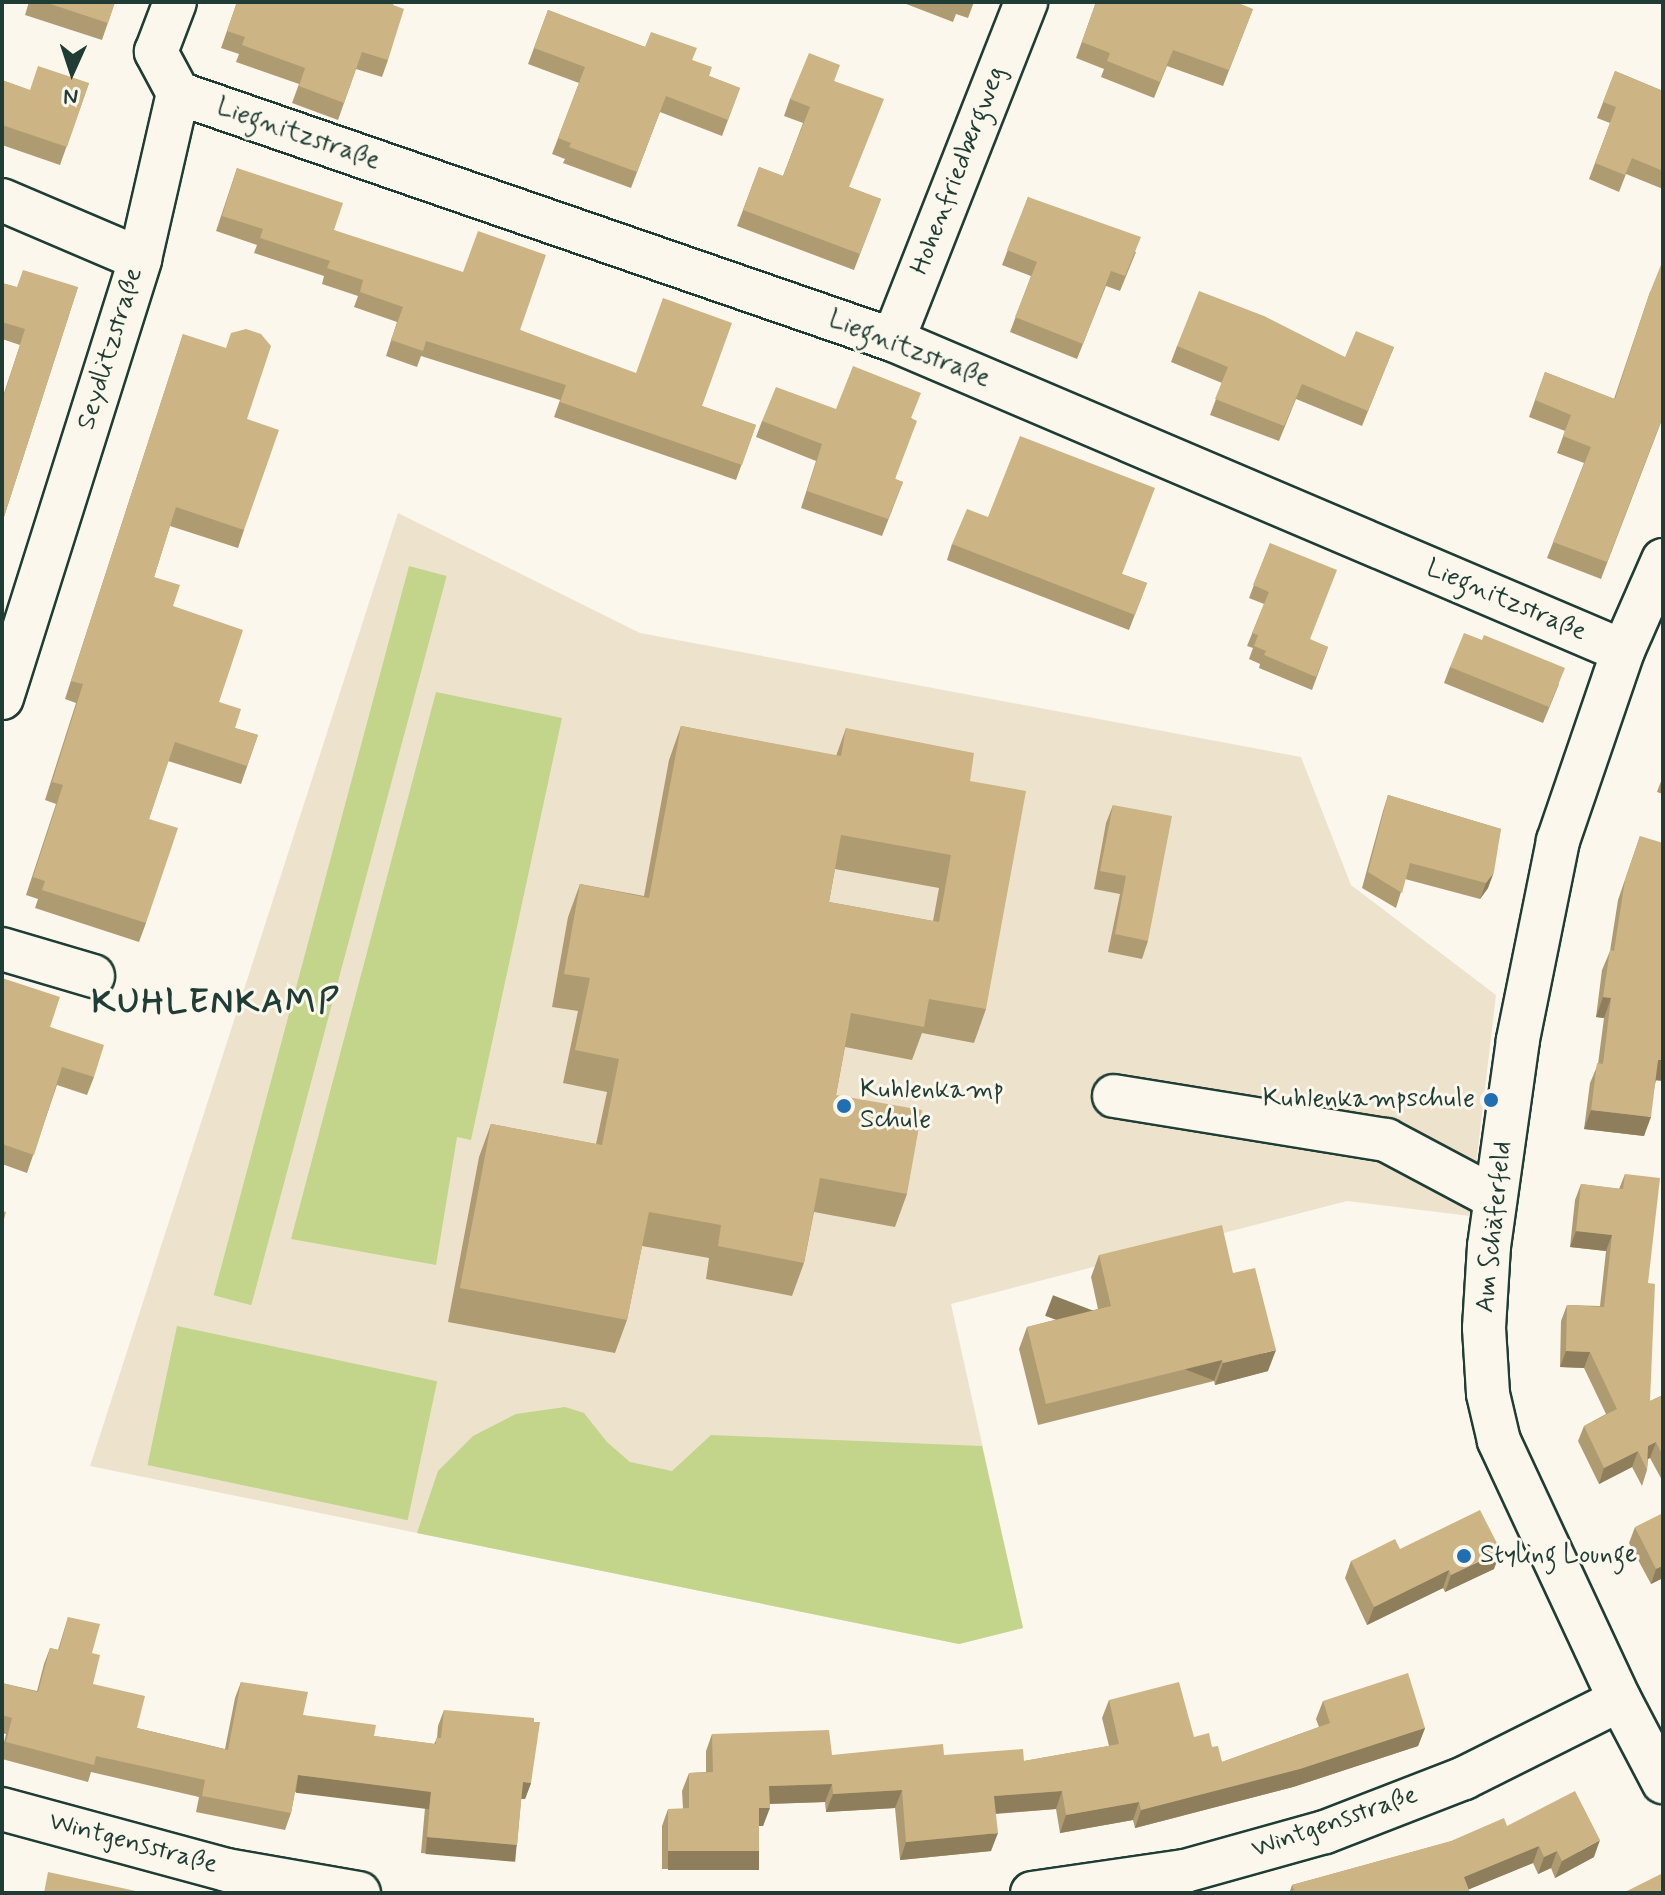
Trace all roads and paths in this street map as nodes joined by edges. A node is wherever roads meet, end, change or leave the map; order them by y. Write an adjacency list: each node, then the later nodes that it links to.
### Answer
1 (175, 2): 3 (street)
2 (1026, 2): 6 (street, Hohenfriedbergweg)
3 (178, 93): 5 (street, Seydlitzstraße); 6 (street, Liegnitzstraße)
4 (2, 200): 5 (street)
5 (140, 259): 9 (street, Seydlitzstraße)
6 (893, 340): 8 (street, Liegnitzstraße)
7 (1663, 560): 8 (street, Am Schäferfeld)
8 (1623, 651): 13 (street, Am Schäferfeld)
9 (2, 698)
10 (2, 949): 11 (street)
11 (93, 976)
12 (1114, 1096): 13 (street)
13 (1495, 1198): 14 (street, Am Schäferfeld)
14 (1620, 1700): 15 (street, Am Schäferfeld); 18 (street, Wintgensstraße)
15 (1663, 1782)
16 (2, 1809): 17 (street, Wintgensstraße)
17 (225, 1881): 19 (street, Wintgensstraße)
18 (1187, 1882): 20 (street, Wintgensstraße)
19 (359, 1893)
20 (1032, 1893)

